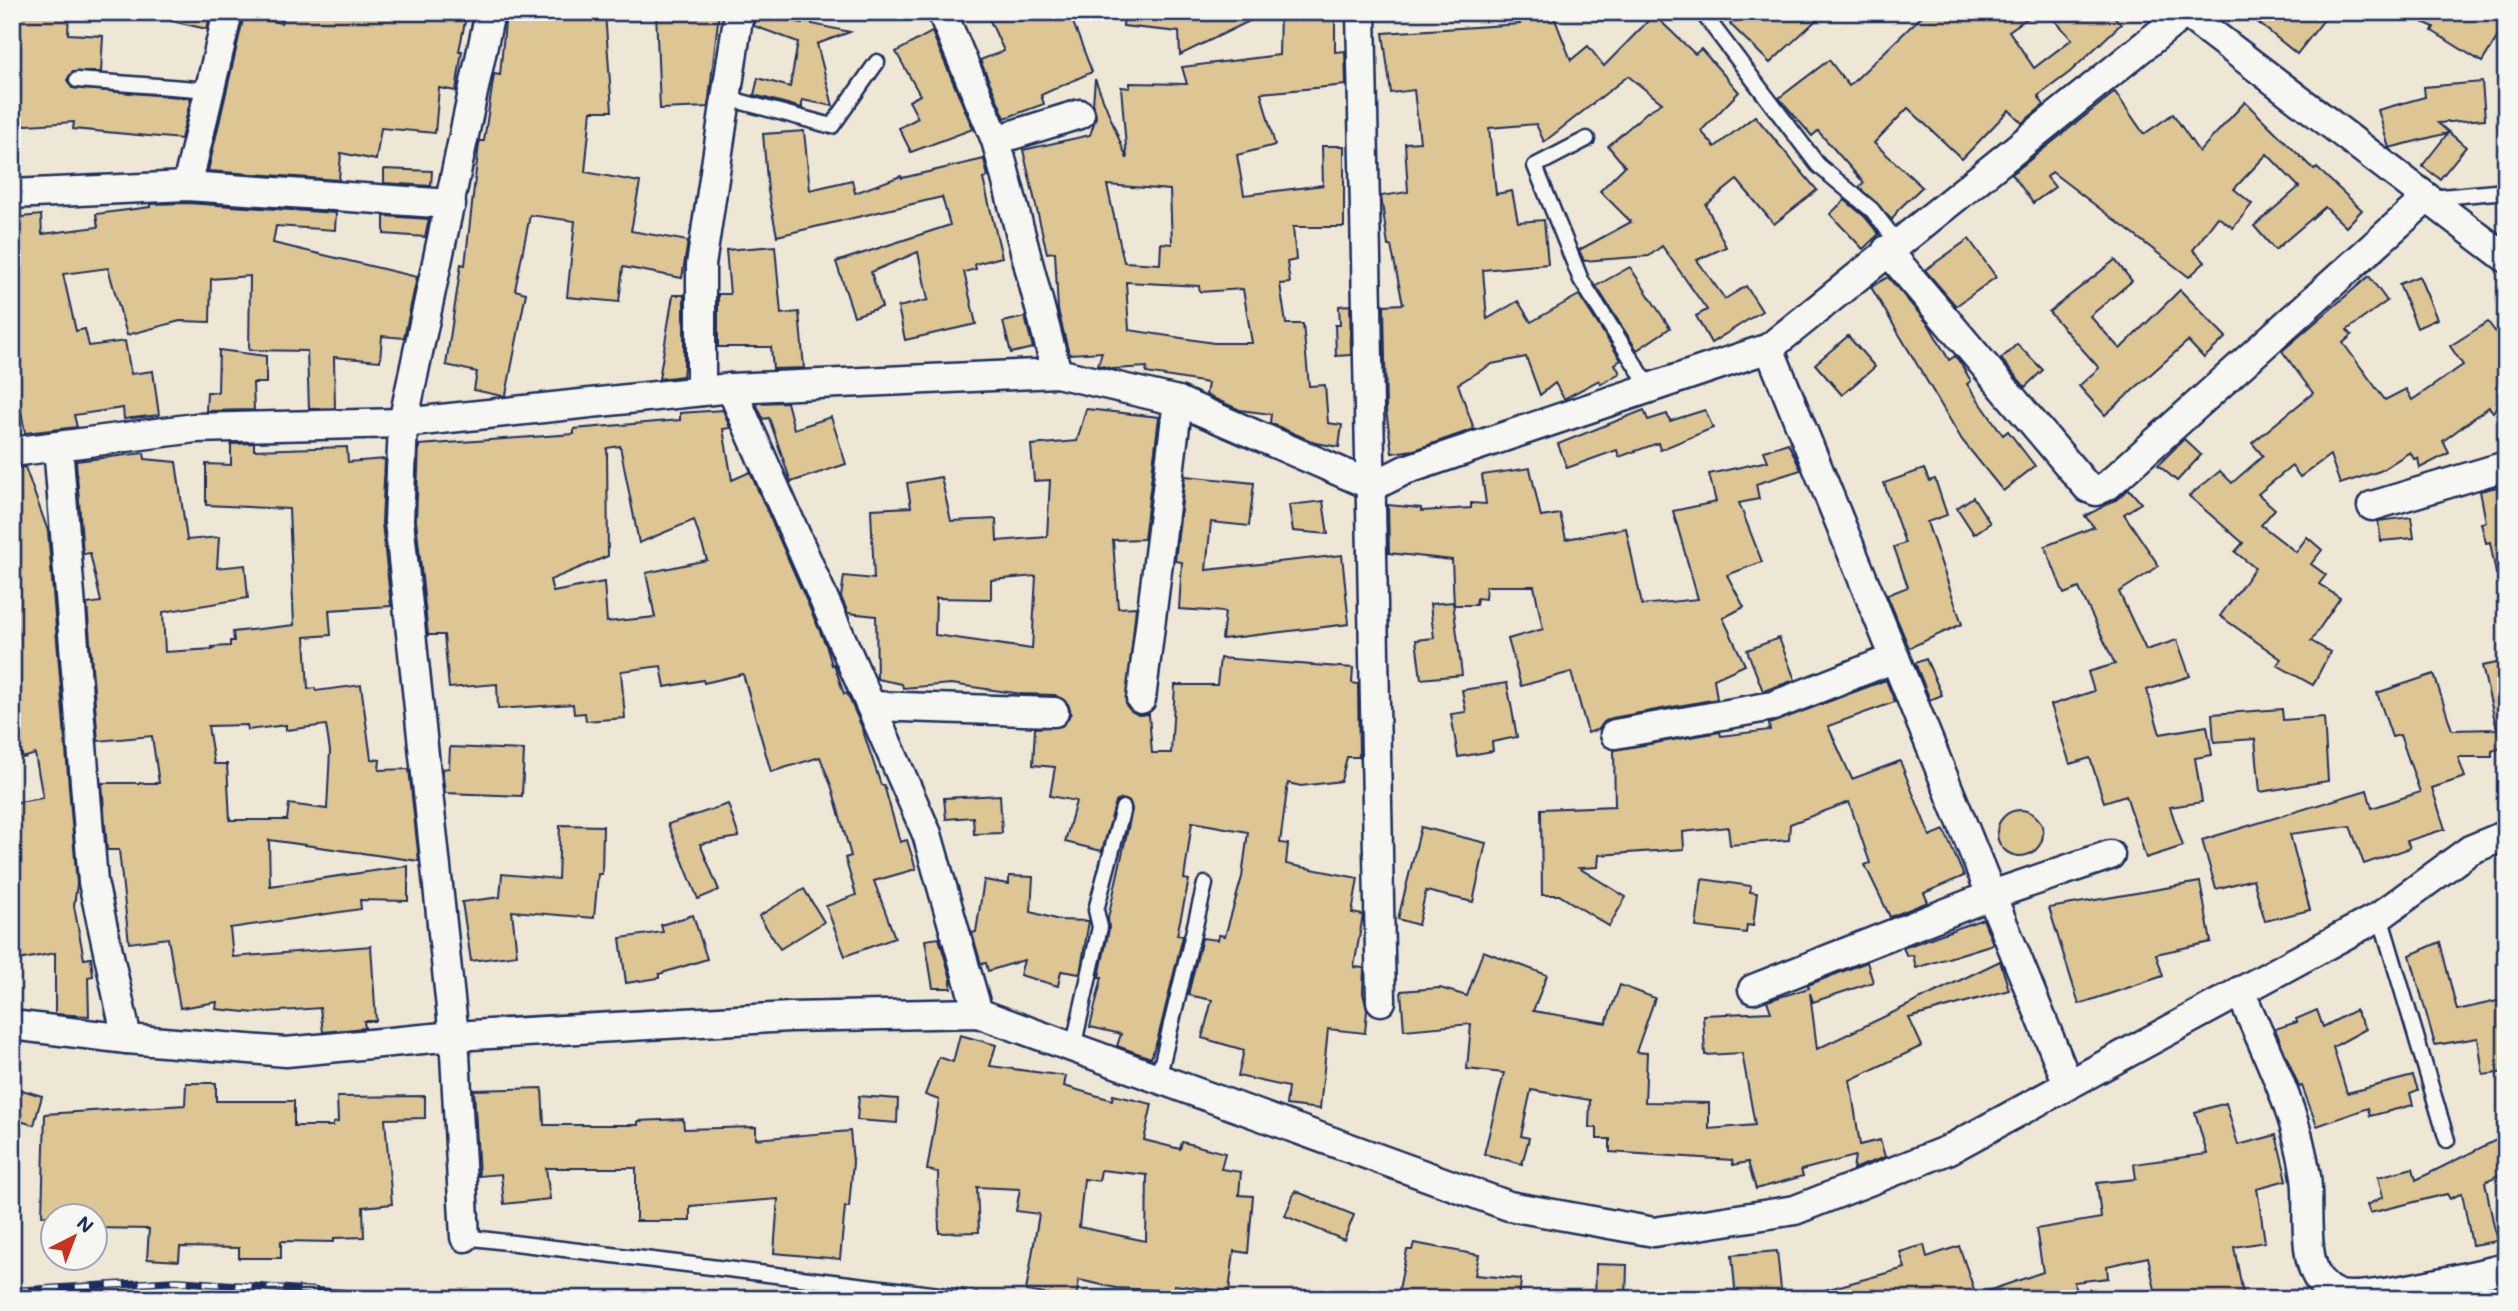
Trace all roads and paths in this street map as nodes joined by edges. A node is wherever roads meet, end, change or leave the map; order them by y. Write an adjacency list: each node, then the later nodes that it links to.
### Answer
1 (228, 12): 10 (street)
2 (490, 12): 19 (street)
3 (738, 12): 11 (street)
4 (942, 12): 14 (street)
5 (1361, 12): 32 (street)
6 (1702, 12): 20 (lane)
7 (2185, 13): 18 (street); 20 (street)
8 (877, 62): 11 (lane)
9 (77, 80): 10 (lane)
10 (210, 90): 15 (street)
11 (727, 98): 26 (street)
12 (1080, 114): 14 (street)
13 (1587, 139): 25 (lane)
14 (996, 140): 23 (street)
15 (187, 186): 17 (street); 19 (street)
16 (2506, 191): 18 (lane)
17 (12, 194)
18 (2427, 198): 20 (street); 21 (street)
19 (451, 204): 28 (street)
20 (1892, 246): 22 (street)
21 (2506, 258)
22 (1769, 348): 25 (street); 34 (street)
23 (1057, 373): 24 (street); 27 (street)
24 (731, 388): 26 (street); 36 (street)
25 (1650, 388): 32 (street)
26 (701, 391): 28 (street)
27 (1178, 401): 32 (street); 35 (street)
28 (403, 423): 29 (street); 50 (street)
29 (58, 446): 30 (street); 51 (street)
30 (12, 452)
31 (2506, 466): 33 (street)
32 (1373, 486): 47 (street)
33 (2372, 506)
34 (1895, 658): 38 (street); 43 (street)
35 (1141, 699)
36 (871, 706): 37 (street); 48 (street)
37 (1055, 712)
38 (1615, 734)
39 (1123, 808): 52 (lane)
40 (2506, 835): 44 (street)
41 (2110, 855): 43 (street)
42 (1205, 884): 53 (lane)
43 (1992, 895): 45 (street); 54 (street)
44 (2380, 916): 46 (street); 55 (lane)
45 (1753, 989)
46 (2240, 991): 54 (street); 57 (street)
47 (1381, 1001)
48 (978, 1013): 50 (street); 52 (street)
49 (14, 1019): 51 (street)
50 (454, 1036): 51 (street); 56 (street)
51 (127, 1039)
52 (1073, 1048): 53 (street)
53 (1158, 1079): 54 (street)
54 (2068, 1084)
55 (2447, 1140)
56 (465, 1237): 58 (lane)
57 (2506, 1268)
58 (972, 1299)

